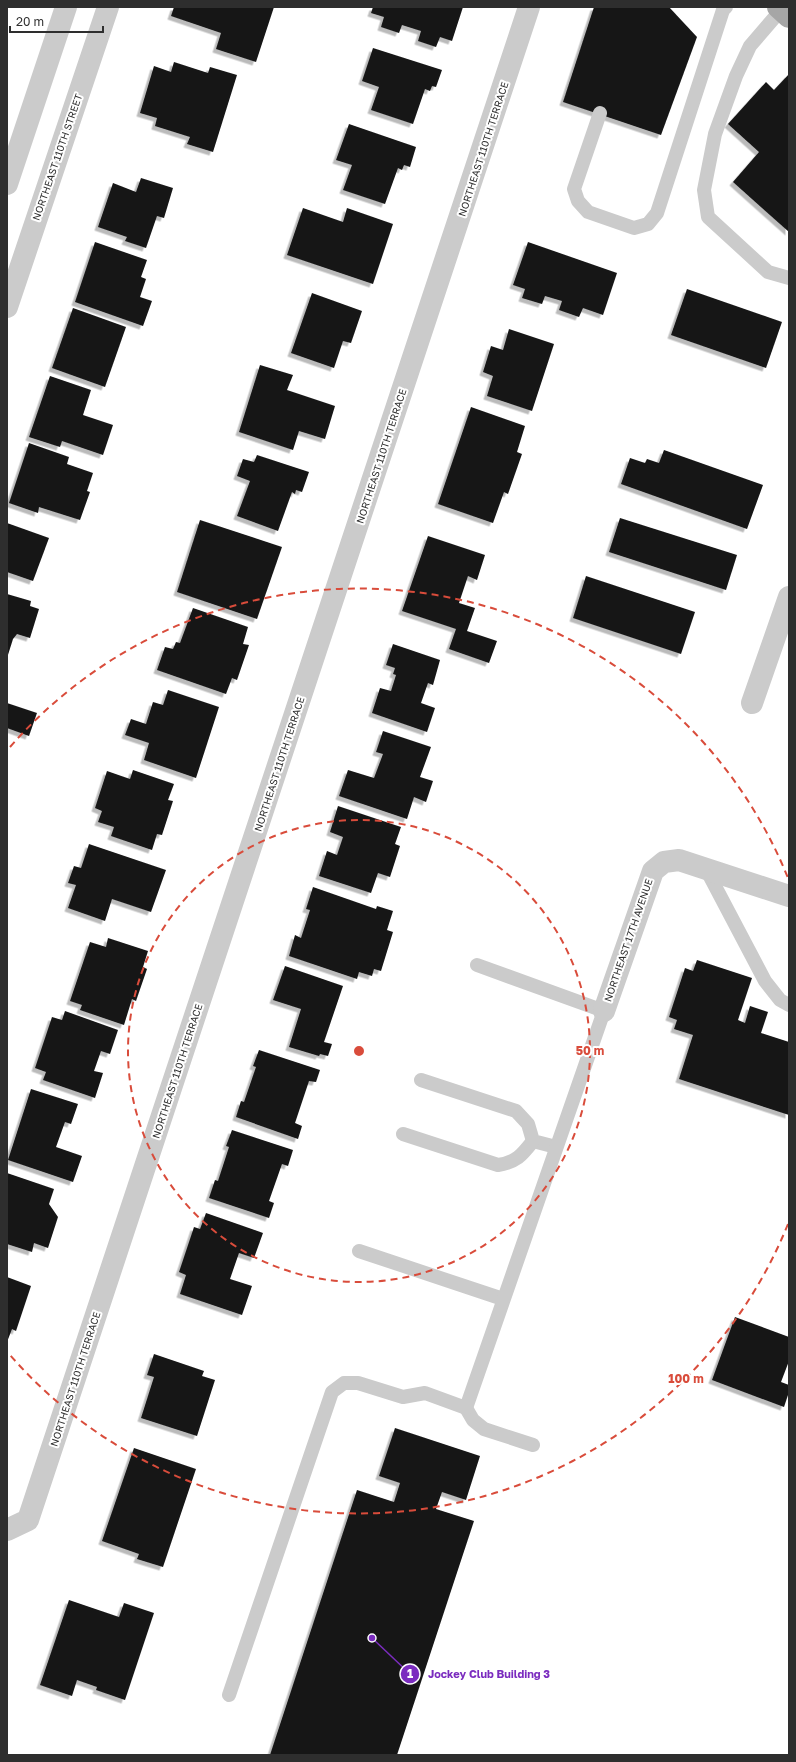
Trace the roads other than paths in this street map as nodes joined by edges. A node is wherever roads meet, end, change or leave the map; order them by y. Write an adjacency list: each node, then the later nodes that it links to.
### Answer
1 (66, 7): 7 (street)
2 (108, 7): 9 (street, NORTHEAST 110TH STREET)
3 (530, 7): 25 (street, NORTHEAST 110TH TERRACE)
4 (726, 7): 6 (lane)
5 (783, 11): 8 (lane)
6 (600, 113)
7 (7, 184)
8 (789, 278)
9 (7, 307)
10 (789, 597): 11 (street)
11 (752, 703)
12 (706, 869): 13 (street, NORTHEAST 17TH AVENUE); 15 (lane); 16 (street, NORTHEAST 17TH AVENUE)
13 (788, 896)
14 (477, 965): 16 (lane)
15 (789, 1005)
16 (604, 1011): 20 (lane)
17 (421, 1080): 19 (lane)
18 (403, 1134): 19 (lane)
19 (533, 1141): 20 (lane)
20 (556, 1147): 22 (lane)
21 (359, 1251): 22 (lane)
22 (503, 1299): 23 (lane)
23 (466, 1408): 24 (lane); 26 (lane)
24 (533, 1445)
25 (7, 1530)
26 (229, 1695)

